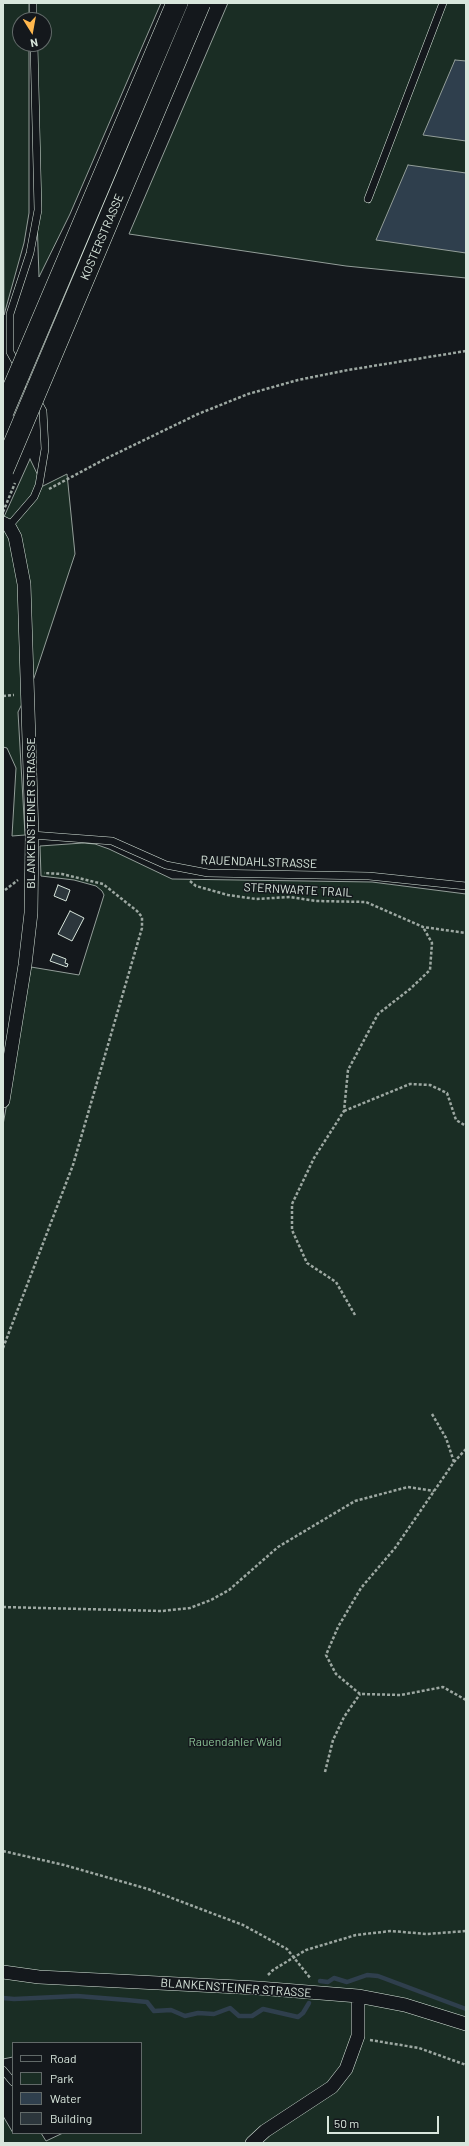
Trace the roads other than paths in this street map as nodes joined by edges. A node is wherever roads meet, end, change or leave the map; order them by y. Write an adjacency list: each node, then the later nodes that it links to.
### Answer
1 (177, 3): 6 (main road, KOSTERSTRASSE, bridge)
2 (200, 3): 7 (main road, KOSTERSTRASSE, bridge)
3 (443, 3): 5 (lane)
4 (34, 52): 8 (lane)
5 (368, 199)
6 (3, 412)
7 (3, 470)
8 (6, 525): 9 (street, BLANKENSTEINER STRASSE)
9 (32, 835): 10 (lane, RAUENDAHLSTRASSE); 11 (street, BLANKENSTEINER STRASSE)
10 (466, 886)
11 (3, 1101)
12 (3, 1972): 13 (street, BLANKENSTEINER STRASSE)
13 (358, 1996): 14 (street, BLANKENSTEINER STRASSE); 17 (street)
14 (466, 2024)
15 (3, 2070): 16 (lane)
16 (12, 2081)
17 (252, 2143)

